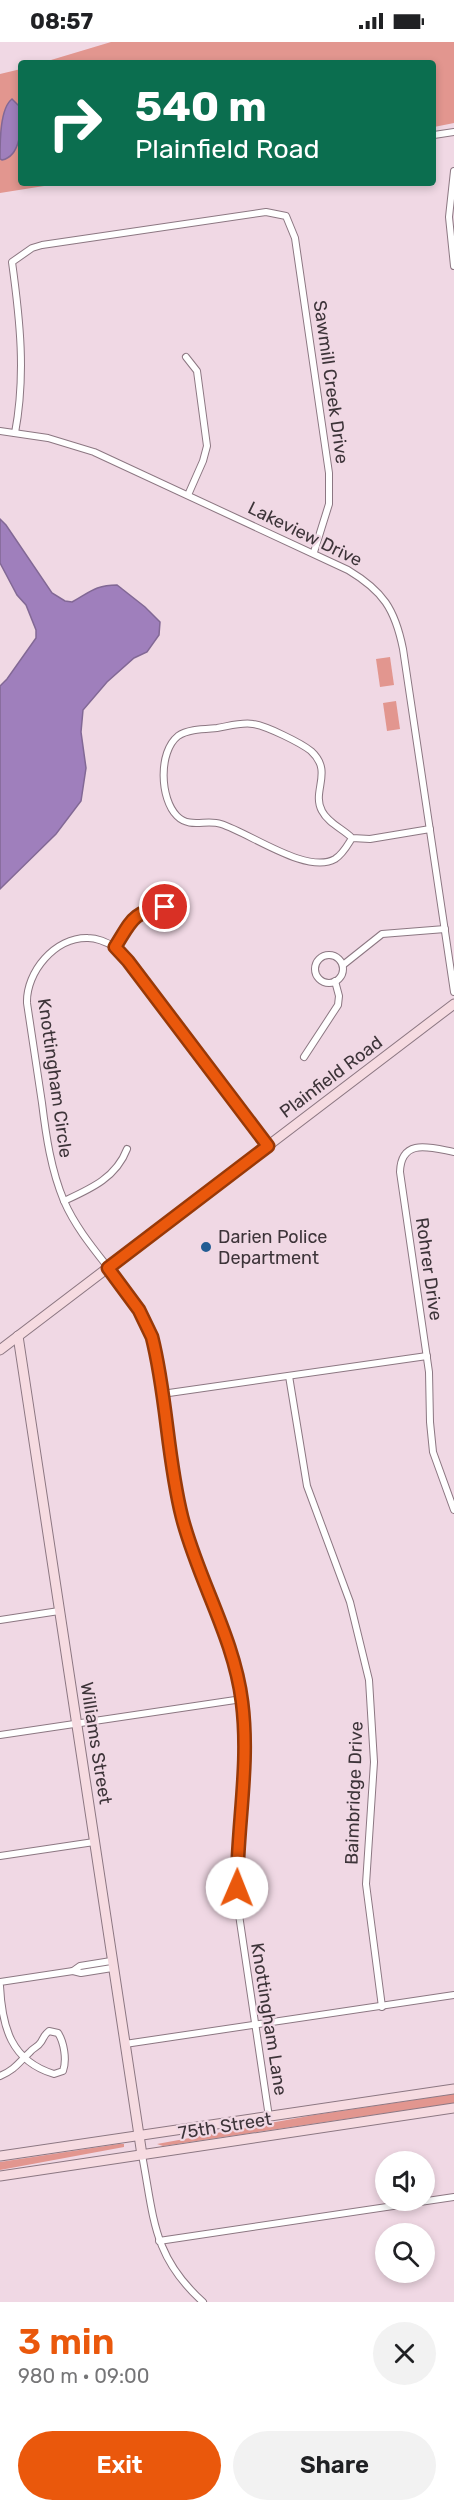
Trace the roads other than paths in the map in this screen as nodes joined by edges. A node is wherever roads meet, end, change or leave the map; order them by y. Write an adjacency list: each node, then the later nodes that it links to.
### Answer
1 (454, 132): 2 (street)
2 (436, 135)
3 (454, 171): 4 (street)
4 (454, 266)
5 (186, 357): 8 (street)
6 (0, 431): 7 (street, Lakeview Drive)
7 (15, 434): 8 (street, Lakeview Drive); 9 (street, Sawmill Creek Drive)
8 (188, 495): 9 (street, Lakeview Drive)
9 (314, 552): 10 (street, Lakeview Drive)
10 (430, 830): 11 (street); 13 (street, Lakeview Drive)
11 (352, 838): 11 (street)
12 (165, 907): 14 (street)
13 (446, 929): 15 (street); 17 (street, Lakeview Drive)
14 (115, 947): 20 (street); 23 (street, Knottingham Circle)
15 (343, 965): 16 (street); 16 (street)
16 (335, 981): 19 (street)
17 (454, 992)
18 (454, 1004): 20 (main road, Plainfield Road)
19 (304, 1057)
20 (268, 1146): 24 (main road, Plainfield Road)
21 (127, 1149): 23 (street)
22 (454, 1152): 27 (street, Rohrer Drive)
23 (64, 1201): 24 (street, Knottingham Circle)
24 (108, 1268): 25 (main road, Plainfield Road); 29 (street, Knottingham Lane)
25 (18, 1336): 26 (main road, Plainfield Road); 31 (main road, Williams Street)
26 (0, 1350)
27 (427, 1356): 28 (street); 30 (street, Rohrer Drive)
28 (289, 1376): 29 (street); 41 (street, Baimbridge Drive)
29 (162, 1394): 33 (street, Knottingham Lane)
30 (454, 1510)
31 (59, 1611): 32 (street); 34 (main road, Williams Street)
32 (0, 1620)
33 (242, 1699): 34 (street); 42 (street, Knottingham Lane)
34 (76, 1723): 35 (street); 36 (main road, Williams Street)
35 (0, 1735)
36 (94, 1842): 37 (street); 38 (main road, Williams Street)
37 (0, 1856)
38 (112, 1965): 39 (street); 43 (main road, Williams Street)
39 (0, 1984): 44 (street)
40 (454, 1995): 41 (street)
41 (382, 2007): 42 (street)
42 (255, 2025): 43 (street); 48 (street, Knottingham Lane)
43 (125, 2044): 49 (main road, Williams Street)
44 (24, 2058): 44 (street); 45 (street)
45 (0, 2076)
46 (454, 2089): 48 (main road, 75th Street)
47 (454, 2108): 50 (main road, 75th Street)
48 (269, 2117): 49 (main road, 75th Street)
49 (139, 2136): 50 (main road, Williams Street); 51 (main road, 75th Street)
50 (142, 2155): 52 (main road, 75th Street); 54 (street)
51 (0, 2156)
52 (0, 2176)
53 (454, 2197): 54 (street)
54 (159, 2241): 55 (street)
55 (203, 2302)

